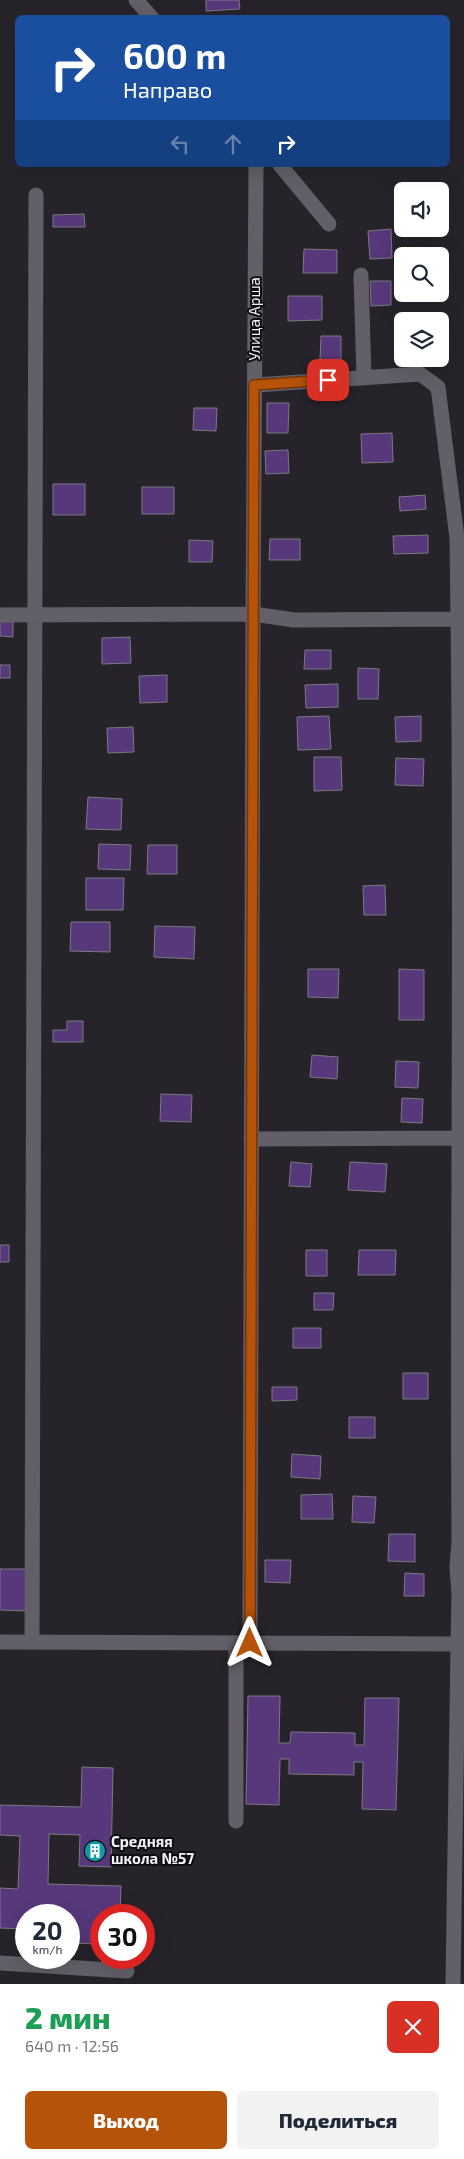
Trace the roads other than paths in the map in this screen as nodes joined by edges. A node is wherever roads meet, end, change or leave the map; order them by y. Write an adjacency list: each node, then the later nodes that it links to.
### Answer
1 (136, 0): 2 (street)
2 (149, 15)
3 (256, 167): 9 (street, Улица Арша)
4 (282, 167): 6 (street)
5 (36, 194): 10 (street)
6 (329, 224)
7 (361, 274): 8 (street)
8 (364, 378): 9 (street); 13 (street)
9 (254, 385): 11 (street, Улица Арша)
10 (34, 614): 11 (street); 12 (street); 18 (street)
11 (253, 614): 13 (street); 15 (street, Улица Арша)
12 (0, 615)
13 (458, 619): 14 (street)
14 (462, 1138): 15 (street); 16 (street)
15 (251, 1139): 19 (street, Улица Арша)
16 (462, 1541): 20 (street)
17 (0, 1642): 18 (street)
18 (32, 1642): 19 (street)
19 (243, 1643): 20 (street); 21 (street, Улица Арша)
20 (458, 1644): 24 (street)
21 (236, 1821)
22 (0, 1963): 23 (street)
23 (127, 1971)
24 (453, 1984)

